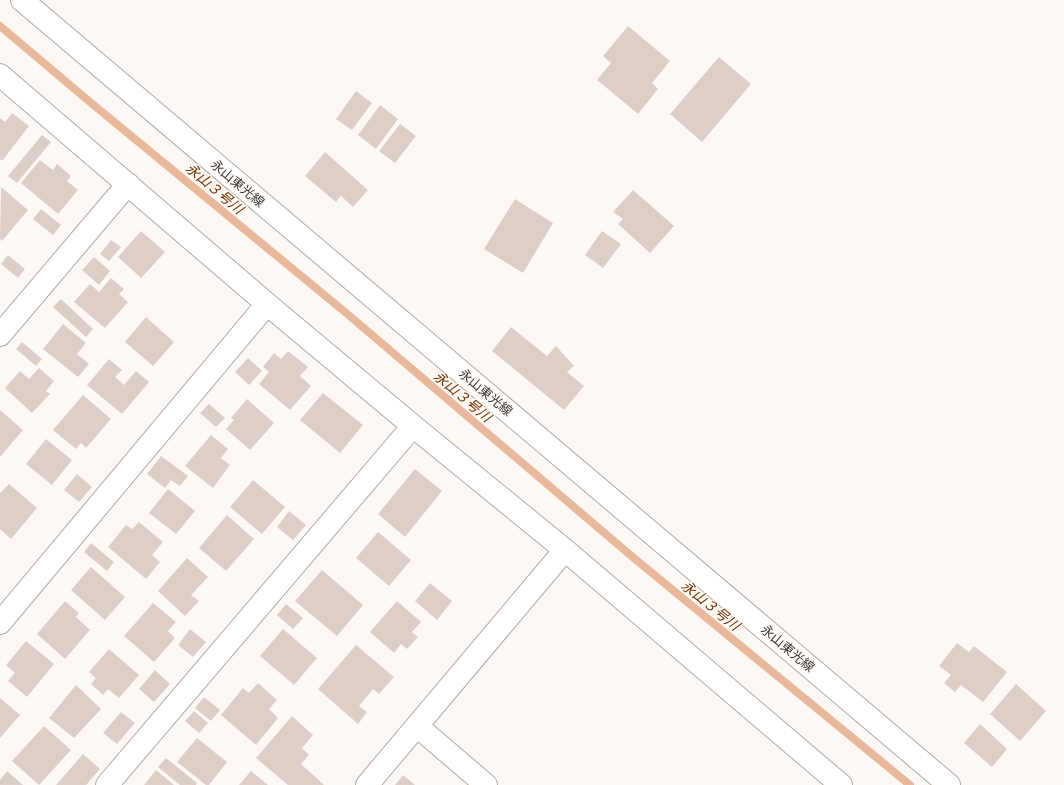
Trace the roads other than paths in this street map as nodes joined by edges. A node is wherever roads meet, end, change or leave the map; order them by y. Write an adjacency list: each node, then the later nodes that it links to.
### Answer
1 (22, 0): 14 (street, 永山東光線)
2 (0, 75): 3 (street)
3 (128, 184): 4 (street); 5 (street)
4 (267, 304): 6 (street); 8 (street)
5 (0, 335)
6 (413, 426): 7 (street); 10 (street)
7 (565, 550): 9 (street); 13 (street)
8 (0, 623)
9 (417, 726): 11 (street); 12 (street)
10 (107, 785)
11 (367, 785)
12 (486, 785)
13 (842, 785)
14 (949, 785)

